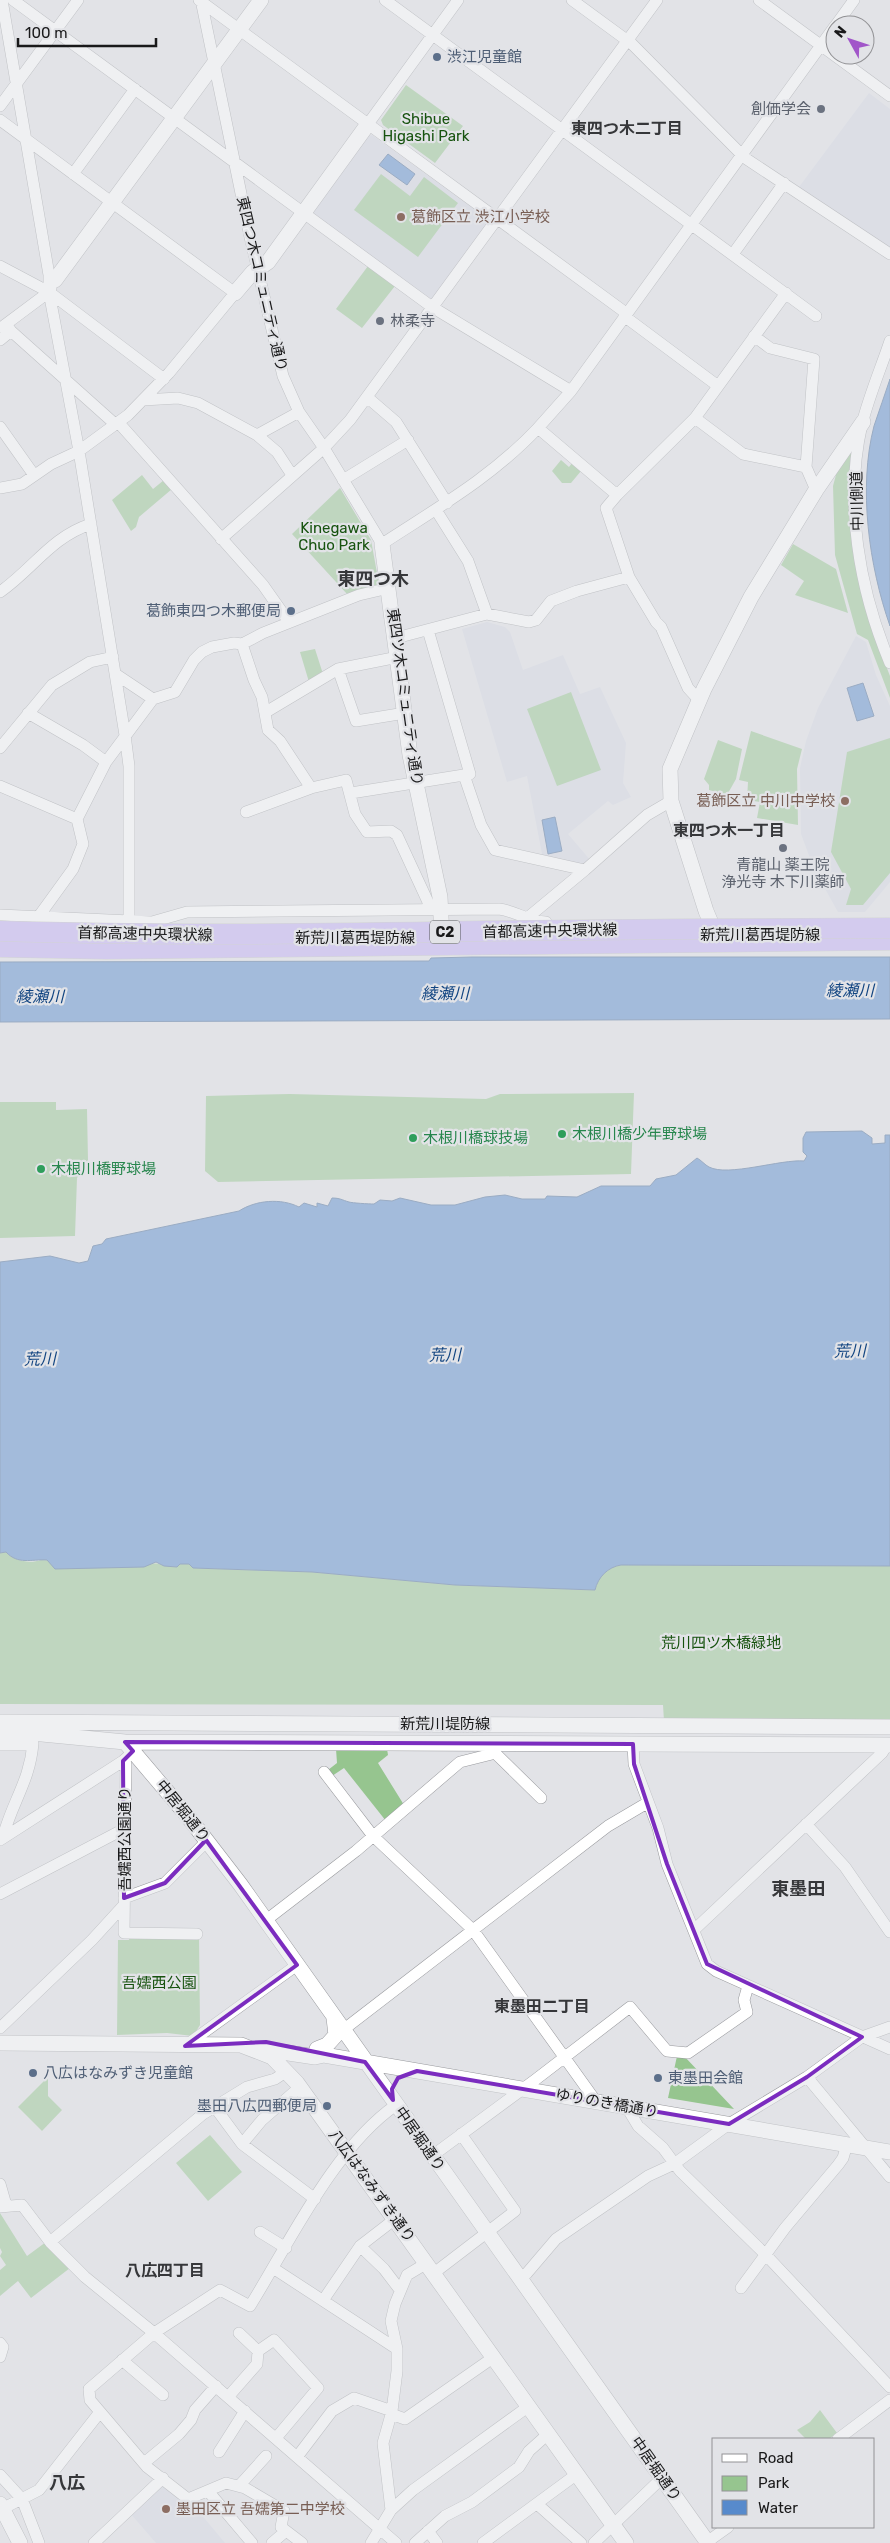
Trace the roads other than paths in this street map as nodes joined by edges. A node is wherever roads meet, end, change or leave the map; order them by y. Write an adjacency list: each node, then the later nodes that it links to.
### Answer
1 (2, 0): 20 (street)
2 (13, 0): 13 (street)
3 (78, 0): 13 (street)
4 (200, 0): 14 (street); 19 (street, 東四つ木コミュニティ通り)
5 (261, 0): 14 (main road)
6 (385, 0): 15 (street)
7 (458, 0): 15 (street)
8 (572, 0): 16 (street)
9 (657, 0): 16 (street)
10 (759, 0): 18 (street)
11 (854, 0): 12 (street)
12 (844, 15)
13 (56, 30): 20 (street); 21 (street)
14 (239, 30): 19 (main road); 26 (street)
15 (433, 35): 26 (street); 27 (street)
16 (627, 40): 27 (street); 29 (street)
17 (825, 40): 18 (street)
18 (821, 45): 22 (street); 29 (street)
19 (215, 63): 24 (main road); 30 (street, 東四つ木コミュニティ通り)
20 (17, 83): 23 (street); 28 (street)
21 (135, 89): 24 (street); 31 (street)
22 (890, 96)
23 (0, 106)
24 (174, 118): 30 (street); 33 (main road)
25 (0, 120): 28 (street)
26 (368, 124): 34 (main road); 35 (street)
27 (563, 129): 35 (street); 36 (street)
28 (26, 140): 31 (street); 41 (street)
29 (742, 154): 32 (street); 36 (street)
30 (234, 162): 34 (street); 40 (street, 東四つ木コミュニティ通り)
31 (73, 174): 33 (street)
32 (784, 183): 37 (street); 38 (street)
33 (113, 203): 41 (main road); 42 (street)
34 (304, 213): 40 (main road); 44 (street)
35 (497, 219): 44 (street); 45 (street)
36 (691, 224): 37 (street); 45 (street)
37 (732, 254): 43 (street)
38 (890, 254)
39 (0, 266): 41 (street)
40 (258, 268): 42 (main road); 57 (street, 東四つ木コミュニティ通り)
41 (52, 286): 47 (street); 51 (street); 52 (street)
42 (235, 293): 52 (street)
43 (786, 293): 46 (street); 48 (street)
44 (432, 307): 54 (street); 55 (street)
45 (625, 315): 53 (street); 54 (street)
46 (816, 316)
47 (6, 328): 49 (street); 51 (street)
48 (754, 336): 53 (street); 67 (street)
49 (0, 340)
50 (890, 341): 59 (street, 中川側道)
51 (65, 379): 60 (street); 66 (street)
52 (164, 379): 56 (street)
53 (718, 386): 58 (street)
54 (571, 391): 62 (street)
55 (367, 397): 64 (street); 65 (street)
56 (143, 400): 60 (street); 63 (street)
57 (299, 412): 63 (street); 65 (street, 東四つ木コミュニティ通り)
58 (695, 418): 67 (street); 73 (street)
59 (862, 422): 72 (main road); 89 (street, 中川側道)
60 (117, 423): 66 (street); 77 (street)
61 (0, 427): 68 (street)
62 (538, 428): 73 (street); 74 (street)
63 (257, 435): 69 (street)
64 (408, 440): 70 (street); 74 (street)
65 (324, 448): 69 (street); 70 (street, 東四つ木コミュニティ通り)
66 (79, 451): 68 (street); 76 (street)
67 (806, 467): 72 (street)
68 (34, 475): 71 (street)
69 (292, 475): 77 (street)
70 (343, 480): 78 (street, 東四つ木コミュニティ通り)
71 (0, 488)
72 (816, 490): 93 (main road)
73 (617, 495): 79 (street)
74 (447, 503): 75 (street)
75 (436, 510): 78 (street); 82 (street)
76 (90, 524): 81 (street); 87 (street)
77 (221, 539): 83 (street)
78 (382, 544): 80 (main road, 東四ツ木コミュニティ通り)
79 (629, 578): 82 (street); 93 (street)
80 (389, 588): 83 (street); 85 (main road, 東四ツ木コミュニティ通り)
81 (0, 592)
82 (487, 614): 84 (street)
83 (289, 622): 86 (street)
84 (428, 630): 85 (street); 100 (street)
85 (396, 638): 88 (main road, 東四ツ木コミュニティ通り)
86 (242, 644): 92 (street); 94 (street)
87 (113, 656): 91 (street); 95 (street)
88 (398, 658): 90 (street); 96 (main road, 東四ツ木コミュニティ通り)
89 (890, 663)
90 (338, 669): 94 (street); 96 (street)
91 (117, 675): 92 (street); 97 (street)
92 (153, 699): 97 (street)
93 (699, 700): 105 (main road)
94 (266, 712): 103 (street)
95 (28, 713): 98 (street); 99 (street)
96 (405, 713): 101 (main road, 東四ツ木コミュニティ通り)
97 (126, 735): 99 (street); 118 (street)
98 (1, 745)
99 (106, 762): 107 (street)
100 (464, 775): 101 (street); 108 (street)
101 (416, 783): 104 (street); 109 (main road, 東四ツ木コミュニティ通り)
102 (0, 786): 107 (street)
103 (311, 788): 104 (street); 106 (street)
104 (350, 793): 109 (street)
105 (671, 801): 108 (street); 115 (main road)
106 (246, 812)
107 (77, 819): 111 (street)
108 (584, 870): 112 (street)
109 (435, 909): 112 (street); 118 (street); 122 (main road, 東四ツ木コミュニティ通り)
110 (0, 915): 111 (street)
111 (39, 916): 118 (street)
112 (523, 917): 115 (street); 121 (street)
113 (890, 920): 115 (street)
114 (0, 923): 118 (highway, bridge)
115 (713, 928): 119 (main road, 新荒川葛西堤防線); 121 (main road, 新荒川葛西堤防線)
116 (890, 928): 118 (highway, 首都高速中央環状線 / C2, bridge)
117 (0, 931): 118 (highway, 首都高速中央環状線 / C2, bridge)
118 (127, 931): 120 (main road, 新荒川葛西堤防線); 122 (main road, 新荒川葛西堤防線)
119 (890, 934)
120 (0, 936)
121 (522, 937): 122 (main road, 新荒川葛西堤防線)
122 (442, 938)
123 (890, 940): 124 (highway, 首都高速中央環状線 / C2)
124 (0, 947)
125 (0, 1722): 126 (main road, 新荒川堤防線)
126 (890, 1727)
127 (0, 1730): 128 (main road, 新荒川堤防線)
128 (105, 1740): 130 (main road, 新荒川堤防線); 134 (main road, 新荒川堤防線)
129 (0, 1743): 130 (main road, 新荒川堤防線)
130 (32, 1743): 141 (street)
131 (633, 1744): 132 (main road, 新荒川堤防線); 133 (main road, 新荒川堤防線); 137 (street)
132 (888, 1745): 138 (street)
133 (493, 1747): 134 (main road, 新荒川堤防線); 136 (street); 140 (street)
134 (127, 1751): 139 (street, 吾嬬西公園通り); 141 (street); 142 (main road, 中居堀通り)
135 (324, 1772): 140 (street)
136 (541, 1798)
137 (648, 1803): 146 (street); 147 (street)
138 (806, 1824): 147 (street); 148 (street)
139 (124, 1829): 143 (street); 144 (street, 吾嬬西公園通り)
140 (373, 1836): 145 (street); 146 (street)
141 (2, 1839)
142 (207, 1841): 144 (street); 145 (main road, 中居堀通り)
143 (0, 1894)
144 (124, 1902): 149 (street, 吾嬬西公園通り); 154 (street)
145 (265, 1921): 150 (main road, 中居堀通り)
146 (473, 1930): 152 (street); 161 (street)
147 (694, 1930): 151 (street)
148 (890, 1932)
149 (197, 1934)
150 (297, 1965): 152 (main road, 中居堀通り); 158 (street)
151 (748, 1986): 155 (street); 161 (street)
152 (339, 2024): 160 (main road); 162 (main road, 中居堀通り)
153 (890, 2027): 155 (street)
154 (0, 2028)
155 (862, 2037): 159 (street); 165 (street)
156 (0, 2044): 158 (main road, 八広はなみずき通り)
157 (241, 2045): 158 (main road, 八広はなみずき通り); 160 (main road, ゆりのき橋通り); 163 (main road, 八広はなみずき通り)
158 (185, 2046)
159 (890, 2049)
160 (319, 2054): 162 (main road, ゆりのき橋通り); 166 (main road)
161 (564, 2058): 167 (street); 168 (street)
162 (364, 2062): 164 (main road, ゆりのき橋通り); 169 (main road, 中居堀通り)
163 (287, 2071): 166 (main road, 八広はなみずき通り); 170 (street)
164 (417, 2071): 167 (main road, ゆりのき橋通り); 169 (main road)
165 (807, 2077): 172 (street); 176 (street)
166 (299, 2085): 174 (street); 178 (main road, 八広はなみずき通り)
167 (525, 2088): 168 (main road, ゆりのき橋通り); 173 (street)
168 (595, 2100): 171 (main road, ゆりのき橋通り)
169 (394, 2103): 178 (street); 179 (main road, 中居堀通り)
170 (214, 2106): 174 (street); 188 (street)
171 (626, 2106): 172 (main road, ゆりのき橋通り); 180 (street)
172 (729, 2124): 175 (main road, ゆりのき橋通り); 180 (street)
173 (461, 2134): 179 (street); 187 (street)
174 (242, 2144): 183 (street)
175 (847, 2144): 176 (main road, ゆりのき橋通り); 191 (street)
176 (864, 2147): 177 (main road, ゆりのき橋通り); 181 (street)
177 (890, 2152)
178 (348, 2153): 183 (street); 185 (main road, 八広はなみずき通り)
179 (432, 2156): 187 (main road, 中居堀通り)
180 (674, 2164): 191 (street); 194 (street)
181 (890, 2177)
182 (0, 2184): 184 (street)
183 (315, 2199): 190 (street)
184 (3, 2206): 188 (street)
185 (395, 2219): 189 (street); 193 (main road, 八広はなみずき通り)
186 (260, 2232): 190 (street)
187 (486, 2232): 193 (street); 194 (main road, 中居堀通り)
188 (50, 2242): 198 (street)
189 (360, 2246): 196 (street); 197 (street)
190 (286, 2248): 192 (street)
191 (766, 2254): 195 (street); 207 (street)
192 (273, 2268): 197 (street); 198 (street)
193 (430, 2268): 196 (street); 204 (main road, 八広はなみずき通り)
194 (519, 2279): 225 (main road, 中居堀通り)
195 (741, 2288)
196 (400, 2290): 201 (street)
197 (324, 2300): 201 (street)
198 (154, 2333): 205 (street); 206 (street)
199 (239, 2333): 202 (street)
200 (0, 2343): 203 (street)
201 (396, 2348): 214 (street)
202 (258, 2351): 209 (street); 216 (street)
203 (0, 2357)
204 (494, 2357): 211 (main road, 八広はなみずき通り); 214 (street)
205 (122, 2360): 208 (street); 213 (street)
206 (216, 2386): 209 (street); 221 (street)
207 (890, 2387)
208 (163, 2395)
209 (228, 2397): 212 (street)
210 (890, 2400): 217 (street)
211 (529, 2406): 215 (main road, 八広はなみずき通り); 231 (street)
212 (244, 2411): 216 (street); 218 (street)
213 (100, 2412): 221 (street); 228 (street)
214 (391, 2412): 220 (street); 231 (street)
215 (548, 2434): 223 (main road, 八広はなみずき通り); 236 (street)
216 (276, 2438): 220 (street)
217 (839, 2438)
218 (219, 2452)
219 (266, 2456): 226 (street)
220 (297, 2458): 233 (street)
221 (144, 2463): 224 (street)
222 (0, 2474): 228 (street)
223 (577, 2474): 229 (street); 232 (main road, 八広はなみずき通り)
224 (164, 2478): 227 (street); 241 (street)
225 (662, 2478): 232 (street); 238 (main road, 中居堀通り)
226 (239, 2486): 227 (street); 235 (street)
227 (208, 2491): 242 (street)
228 (22, 2499): 230 (street); 240 (street)
229 (537, 2504): 237 (street); 250 (street)
230 (1, 2506): 239 (main road)
231 (391, 2510): 233 (street)
232 (613, 2526): 251 (street); 252 (main road, 八広はなみずき通り)
233 (381, 2527): 245 (street); 246 (street)
234 (727, 2528): 238 (street)
235 (286, 2531): 243 (street); 244 (street)
236 (428, 2531): 247 (street); 248 (street)
237 (498, 2539): 249 (street)
238 (708, 2542)
239 (20, 2543)
240 (39, 2543)
241 (94, 2543)
242 (252, 2543)
243 (272, 2543)
244 (302, 2543)
245 (371, 2543)
246 (396, 2543)
247 (415, 2543)
248 (437, 2543)
249 (483, 2543)
250 (581, 2543)
251 (594, 2543)
252 (626, 2543)

